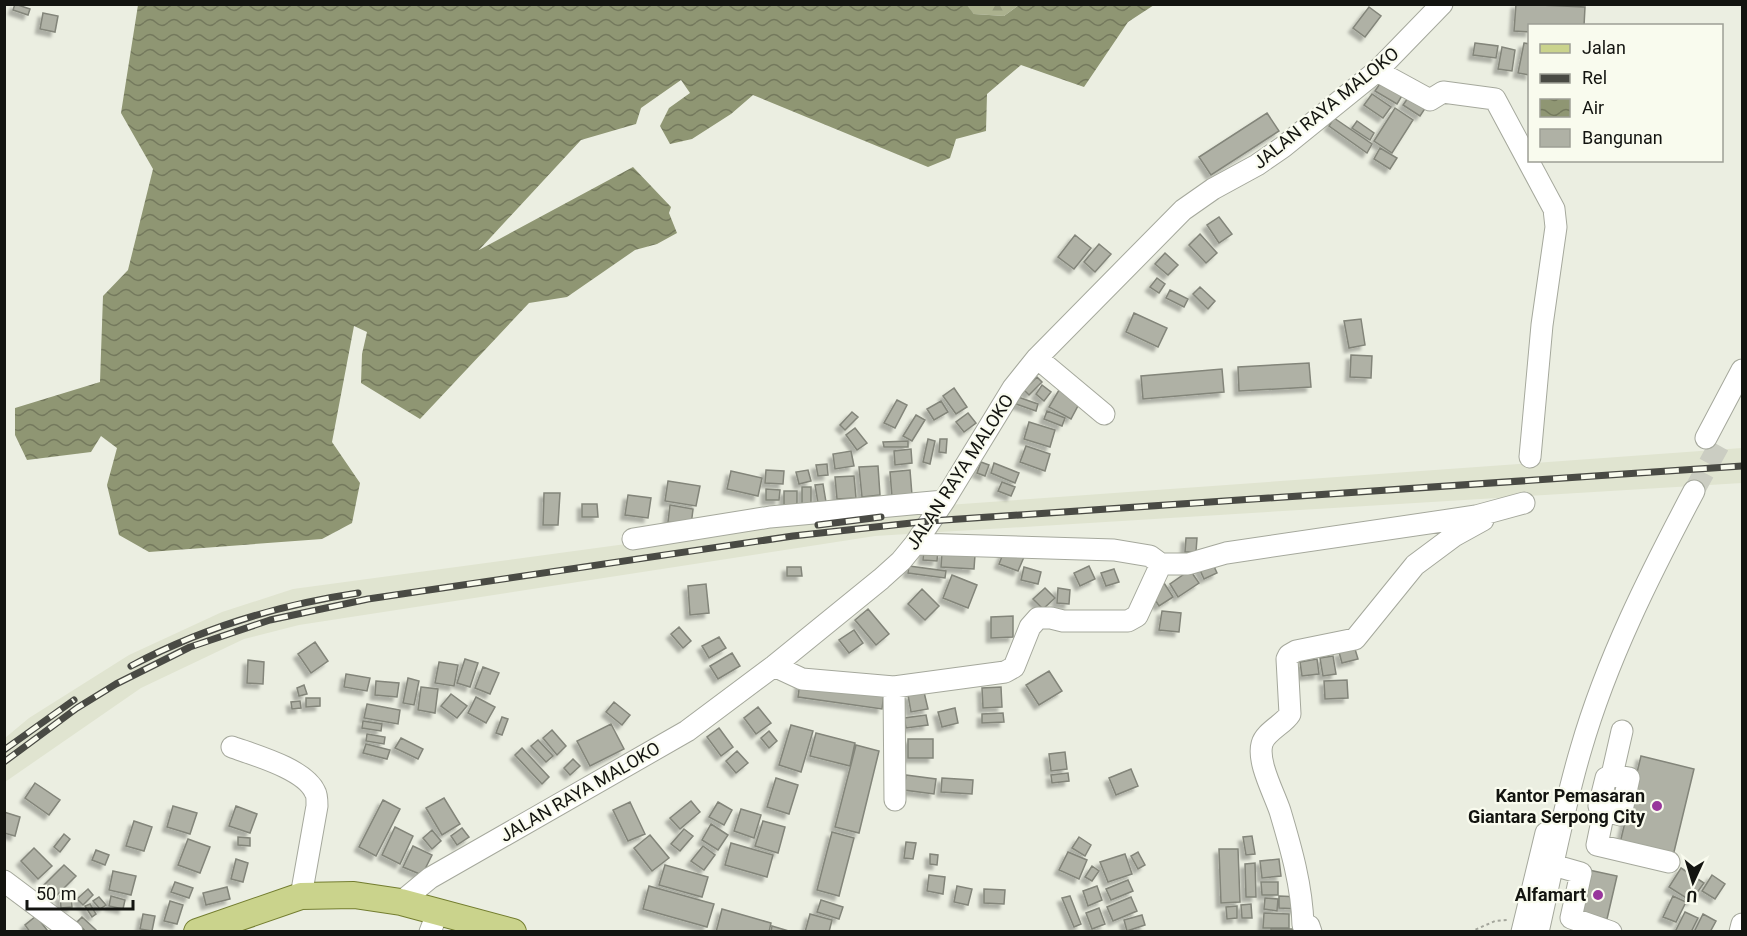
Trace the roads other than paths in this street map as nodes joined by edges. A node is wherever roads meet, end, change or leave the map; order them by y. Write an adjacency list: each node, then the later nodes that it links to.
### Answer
1 (1442, 4): 2 (street, JALAN RAYA MALOKO)
2 (1377, 71): 3 (street); 5 (street, JALAN RAYA MALOKO)
3 (1528, 160)
4 (1529, 162): 9 (street)
5 (1037, 358): 8 (street); 11 (street, JALAN RAYA MALOKO)
6 (1743, 370): 7 (street)
7 (1743, 400)
8 (1104, 414)
9 (1530, 457)
10 (1686, 491): 19 (street)
11 (944, 501): 12 (street); 13 (street, JALAN RAYA MALOKO)
12 (633, 539)
13 (915, 544): 14 (street); 15 (street, JALAN RAYA MALOKO)
14 (1161, 564): 16 (street); 32 (street)
15 (774, 666): 16 (street); 26 (street, JALAN RAYA MALOKO)
16 (894, 687): 21 (street)
17 (1622, 731): 20 (street)
18 (232, 747): 25 (street)
19 (1565, 784): 20 (street); 23 (street); 33 (street)
20 (1606, 793): 22 (street)
21 (895, 800)
22 (1669, 862)
23 (1553, 865): 34 (street); 35 (street)
24 (4, 881): 29 (street)
25 (301, 896): 26 (main road); 30 (main road)
26 (401, 902): 27 (main road)
27 (434, 922): 31 (main road)
28 (1743, 924): 36 (street)
29 (72, 932)
30 (197, 932)
31 (513, 932)
32 (1311, 932)
33 (1522, 932)
34 (1538, 932)
35 (1611, 932)
36 (1740, 932)

